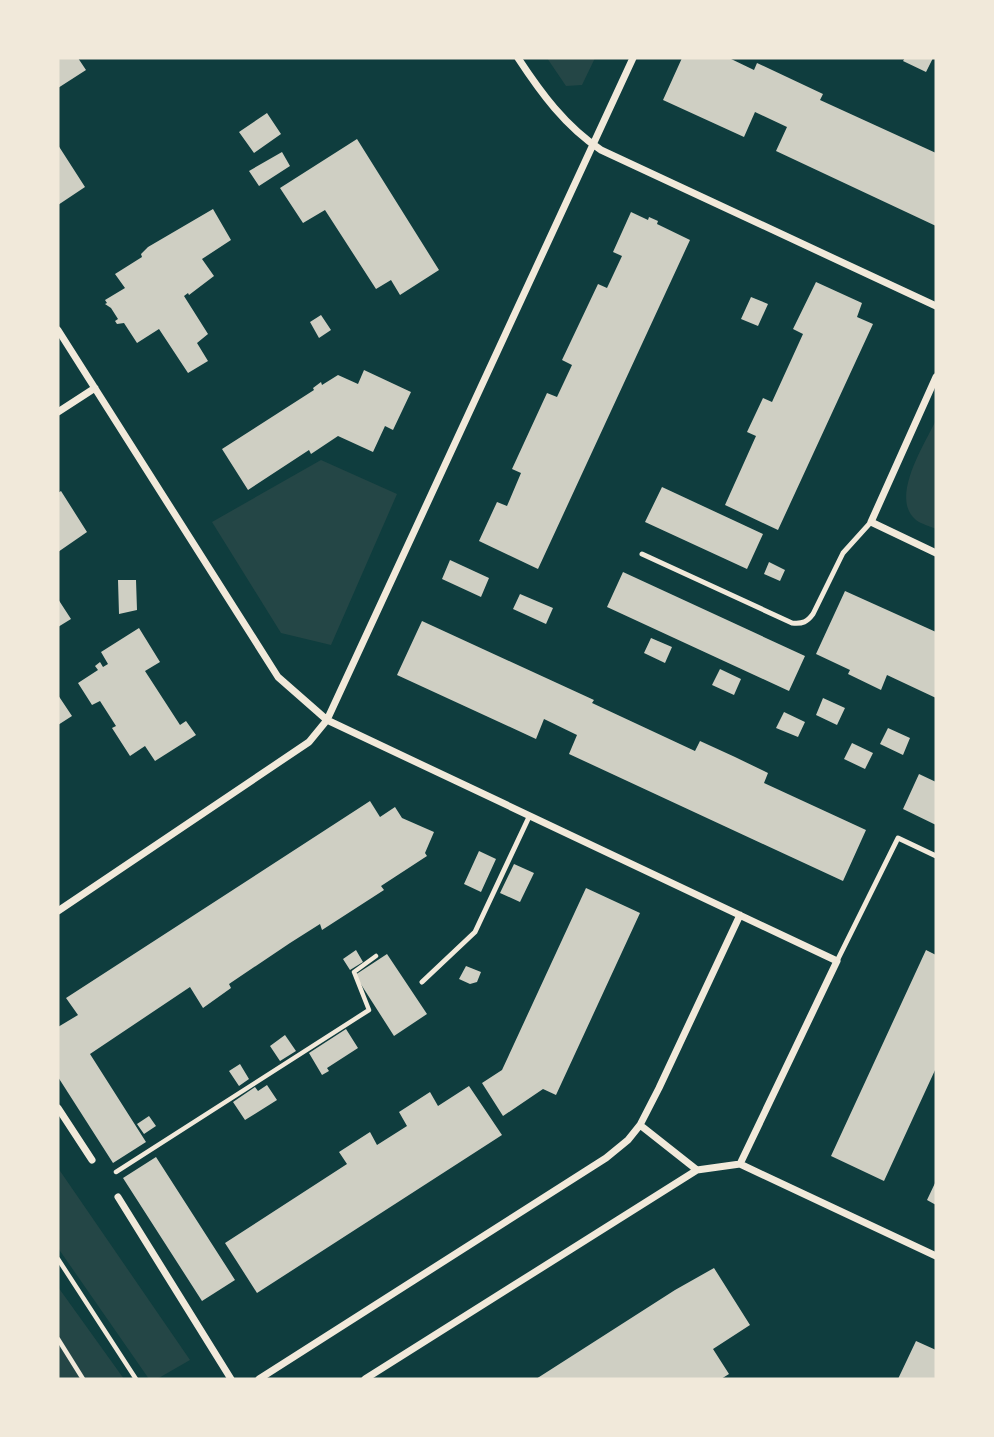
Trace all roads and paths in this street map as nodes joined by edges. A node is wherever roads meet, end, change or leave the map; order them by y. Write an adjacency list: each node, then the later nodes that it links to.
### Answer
1 (518, 58): 3 (street)
2 (633, 58): 3 (street)
3 (593, 145): 4 (street); 12 (street)
4 (936, 306)
5 (58, 330): 7 (street)
6 (936, 377): 9 (street)
7 (95, 388): 8 (street); 12 (street)
8 (58, 412)
9 (871, 522): 10 (street); 11 (lane)
10 (936, 553)
11 (642, 554)
12 (327, 720): 13 (street); 15 (street)
13 (529, 817): 16 (street); 19 (lane)
14 (936, 856): 18 (lane)
15 (58, 911)
16 (740, 915): 18 (street); 21 (street)
17 (376, 956): 25 (path)
18 (837, 961): 23 (street)
19 (422, 982)
20 (58, 1108): 22 (street)
21 (639, 1125): 24 (street); 33 (street)
22 (92, 1160)
23 (740, 1164): 24 (street); 27 (street)
24 (697, 1170): 34 (street)
25 (116, 1171)
26 (118, 1197): 32 (street)
27 (936, 1256)
28 (58, 1259): 31 (path)
29 (58, 1339): 30 (path)
30 (83, 1379)
31 (136, 1379)
32 (231, 1379)
33 (259, 1379)
34 (365, 1379)

